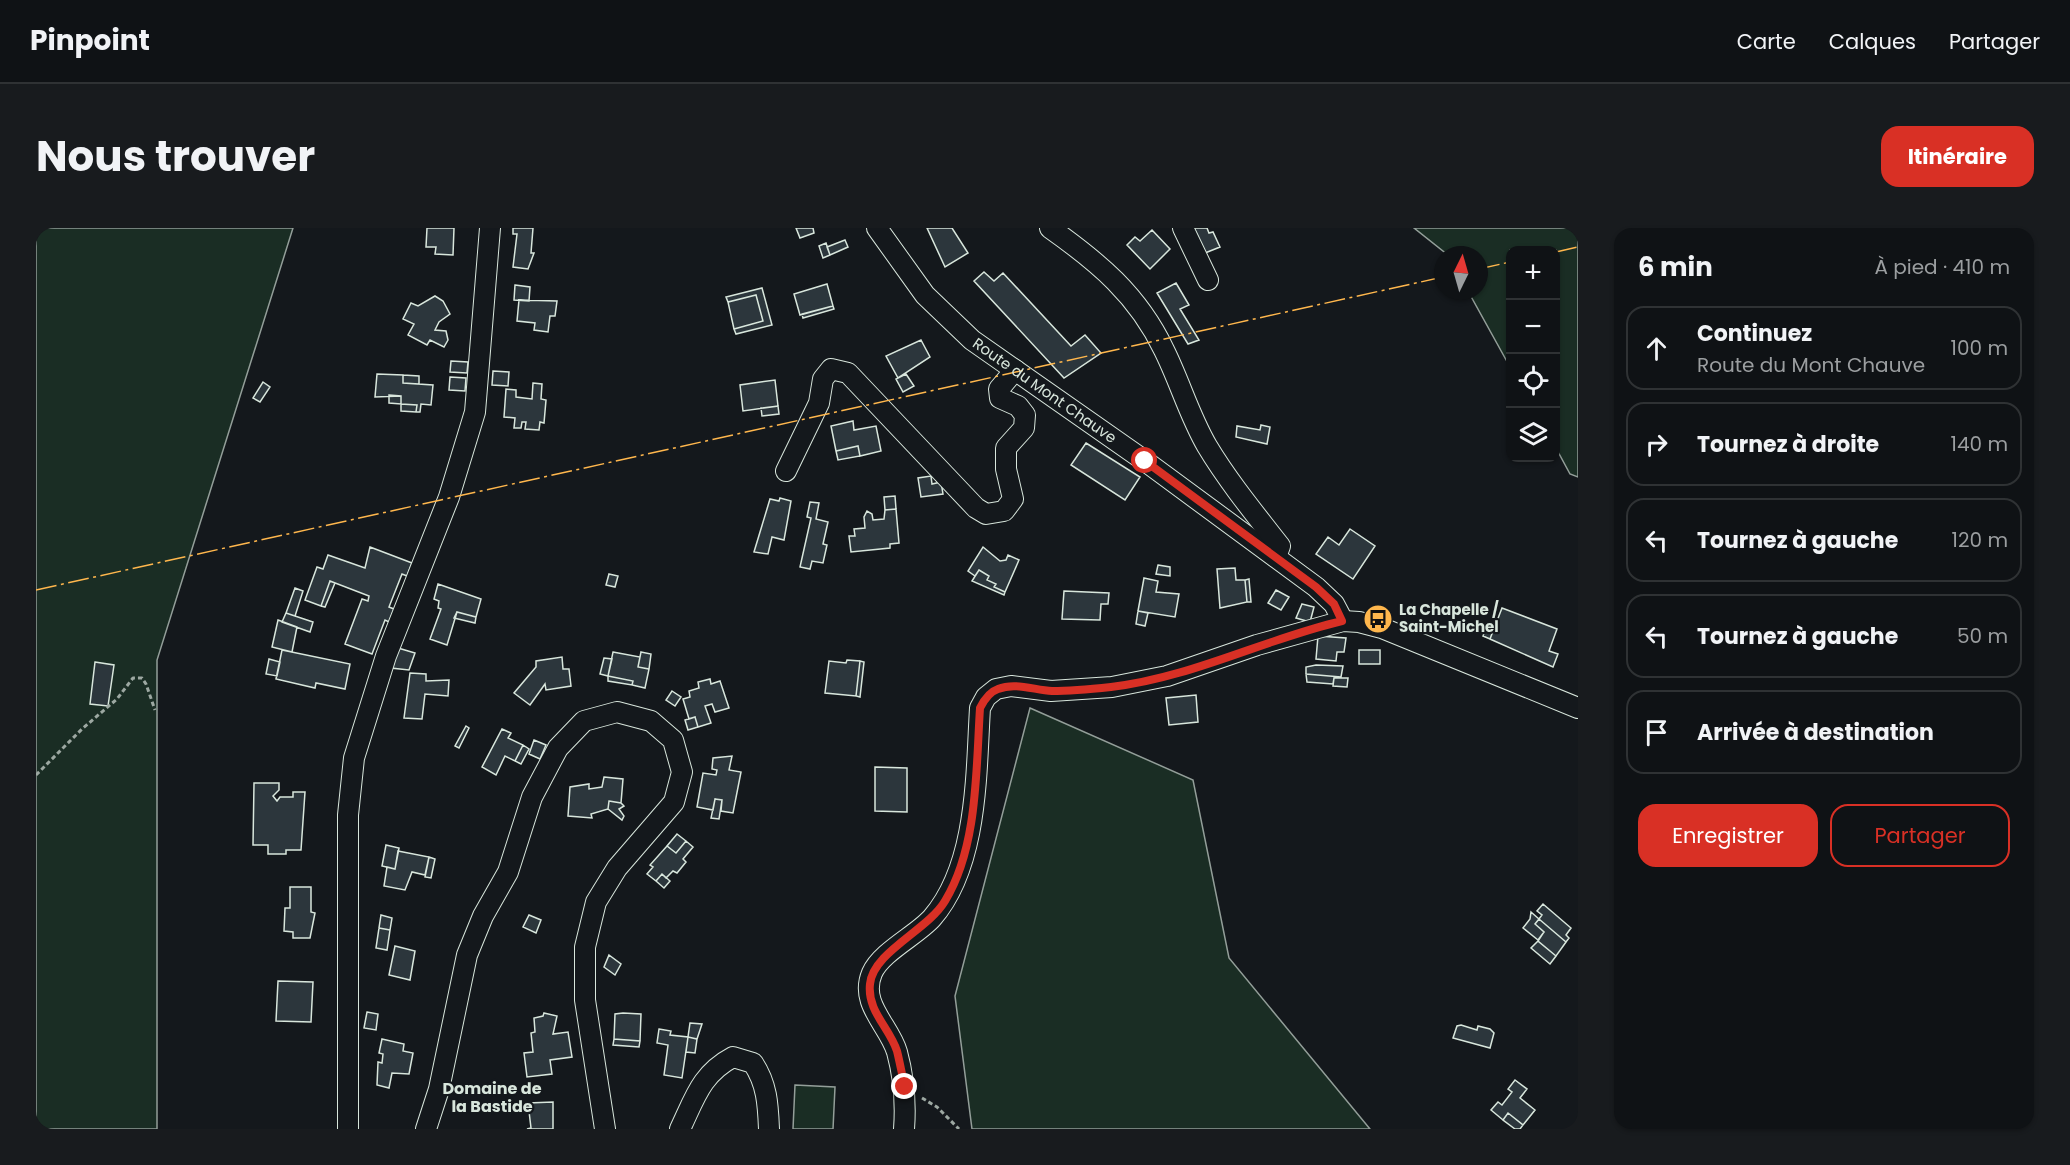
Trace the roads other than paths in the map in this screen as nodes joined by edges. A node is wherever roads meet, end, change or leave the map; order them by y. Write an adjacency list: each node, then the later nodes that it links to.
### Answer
1 (490, 228): 11 (street)
2 (877, 228): 6 (street, Route du Mont Chauve)
3 (1050, 228): 8 (street)
4 (1184, 228): 5 (street)
5 (1208, 280)
6 (1015, 370): 7 (street); 8 (street, Route du Mont Chauve)
7 (786, 471)
8 (1276, 557): 9 (street, Route du Mont Chauve)
9 (1342, 621): 10 (street); 16 (street)
10 (1578, 708)
11 (348, 1129)
12 (426, 1129): 13 (street)
13 (604, 1129)
14 (680, 1129): 15 (street)
15 (769, 1129)
16 (904, 1129)

